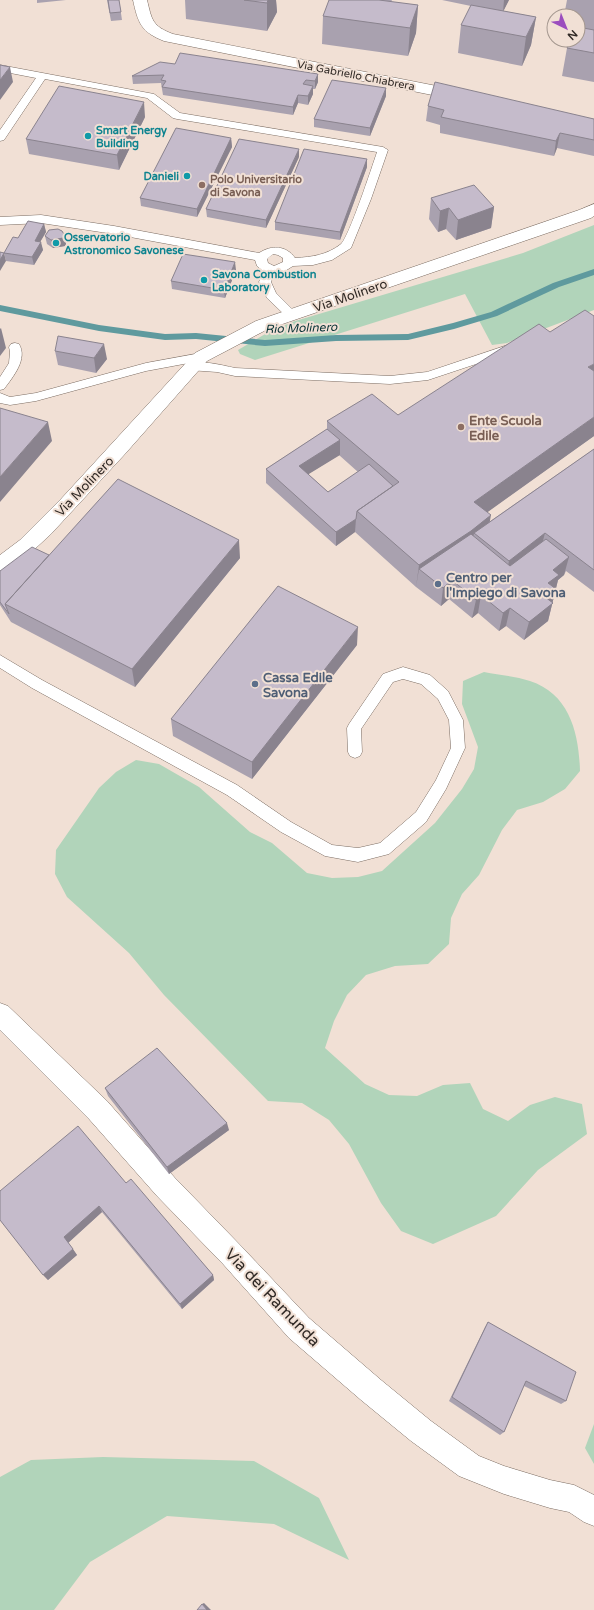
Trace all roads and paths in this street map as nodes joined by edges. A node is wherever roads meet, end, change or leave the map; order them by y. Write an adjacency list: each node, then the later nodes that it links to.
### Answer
1 (140, 0): 4 (street, Via Gabriello Chiabrera)
2 (0, 68): 3 (lane)
3 (42, 76): 5 (lane); 9 (lane)
4 (475, 99)
5 (0, 138)
6 (594, 209): 11 (street, Via Molinero)
7 (0, 221): 8 (lane)
8 (261, 257): 9 (lane); 10 (lane)
9 (289, 262): 10 (lane)
10 (270, 269): 11 (lane)
11 (292, 315): 14 (street, Via Molinero)
12 (527, 343): 14 (lane)
13 (15, 347): 15 (lane)
14 (197, 362): 16 (lane); 17 (street, Via Molinero)
15 (0, 386)
16 (0, 397)
17 (0, 564)
18 (0, 661): 19 (lane)
19 (355, 752)
20 (0, 1014): 21 (street, Via dei Ramunda)
21 (594, 1512)

